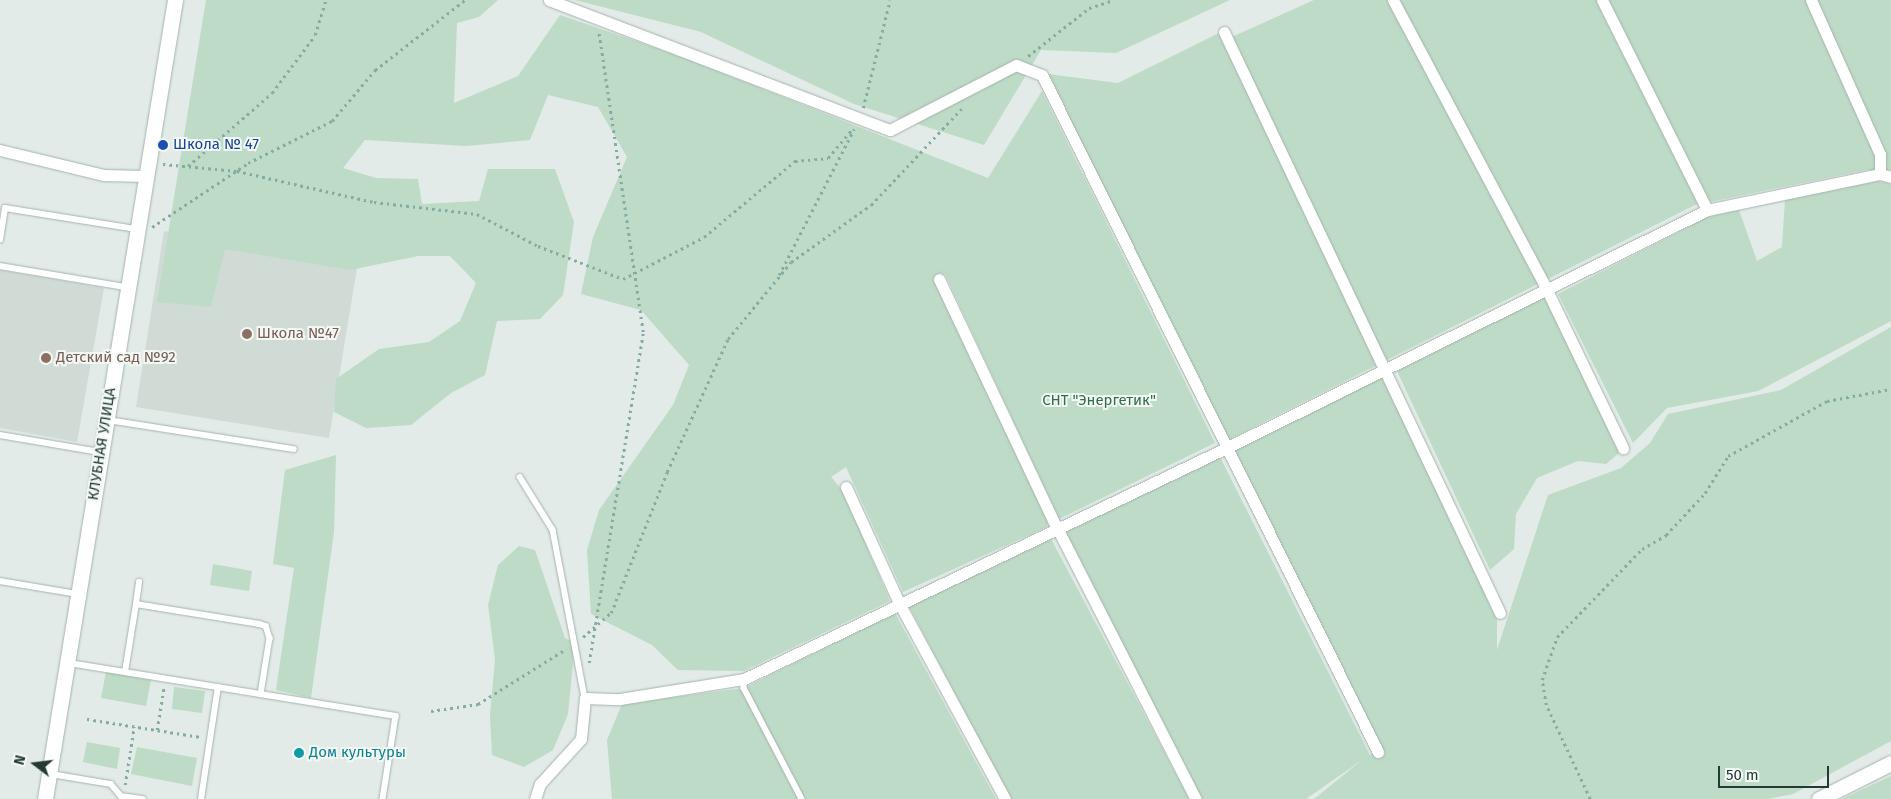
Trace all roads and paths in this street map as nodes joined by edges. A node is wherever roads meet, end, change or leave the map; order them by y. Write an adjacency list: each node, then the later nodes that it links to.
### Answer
1 (175, 0): 20 (street, КЛУБНАЯ УЛИЦА)
2 (326, 0): 17 (path)
3 (465, 0): 18 (path)
4 (549, 0): 10 (street)
5 (890, 0): 14 (path)
6 (1393, 0): 29 (street)
7 (1602, 0): 21 (street)
8 (1811, 0): 19 (street)
9 (1111, 1): 12 (path)
10 (597, 21): 14 (street); 25 (path)
11 (1224, 32): 30 (street)
12 (1016, 65): 14 (street); 36 (street)
13 (965, 106): 27 (path)
14 (860, 118): 25 (path); 27 (path)
15 (0, 150): 20 (street)
16 (160, 163): 17 (path)
17 (188, 166): 18 (path)
18 (237, 171): 22 (path); 25 (path)
19 (1885, 175): 21 (street)
20 (145, 176): 22 (street, КЛУБНАЯ УЛИЦА)
21 (1707, 210): 29 (street)
22 (135, 234): 23 (lane); 28 (street, КЛУБНАЯ УЛИЦА)
23 (0, 240)
24 (0, 266): 28 (lane)
25 (633, 274): 47 (path)
26 (939, 279): 40 (street)
27 (776, 280): 47 (path)
28 (126, 287): 32 (street, КЛУБНАЯ УЛИЦА)
29 (1546, 288): 30 (street); 34 (street)
30 (1388, 369): 36 (street); 46 (street)
31 (1891, 389): 74 (path)
32 (106, 420): 35 (lane); 37 (street, КЛУБНАЯ УЛИЦА)
33 (0, 435): 37 (lane)
34 (1622, 448)
35 (294, 450)
36 (1224, 450): 40 (street); 62 (street)
37 (100, 452): 43 (street, КЛУБНАЯ УЛИЦА)
38 (520, 477): 48 (lane)
39 (846, 487): 44 (street)
40 (1056, 526): 44 (street); 73 (street)
41 (0, 581): 43 (lane)
42 (139, 582): 45 (lane)
43 (78, 594): 49 (street, КЛУБНАЯ УЛИЦА)
44 (899, 603): 53 (street); 72 (street)
45 (136, 604): 50 (lane); 55 (lane)
46 (1500, 613)
47 (594, 628): 48 (path); 51 (path)
48 (575, 644): 56 (lane); 57 (path)
49 (67, 663): 50 (lane); 64 (street, КЛУБНАЯ УЛИЦА)
50 (125, 672): 52 (lane)
51 (588, 672)
52 (165, 678): 54 (lane); 60 (path)
53 (744, 679): 56 (street); 71 (lane)
54 (218, 687): 55 (lane); 61 (lane)
55 (260, 694): 69 (lane)
56 (585, 698): 70 (street)
57 (431, 711)
58 (87, 719): 59 (path)
59 (134, 727): 60 (path); 65 (path)
60 (157, 730): 61 (path)
61 (210, 739): 68 (lane)
62 (1378, 752)
63 (1891, 763): 75 (street)
64 (49, 774): 65 (lane); 66 (street, КЛУБНАЯ УЛИЦА)
65 (121, 797): 67 (lane)
66 (45, 799)
67 (142, 799)
68 (201, 799)
69 (383, 799)
70 (535, 799)
71 (802, 799)
72 (1005, 799)
73 (1196, 799)
74 (1590, 799)
75 (1819, 799)

